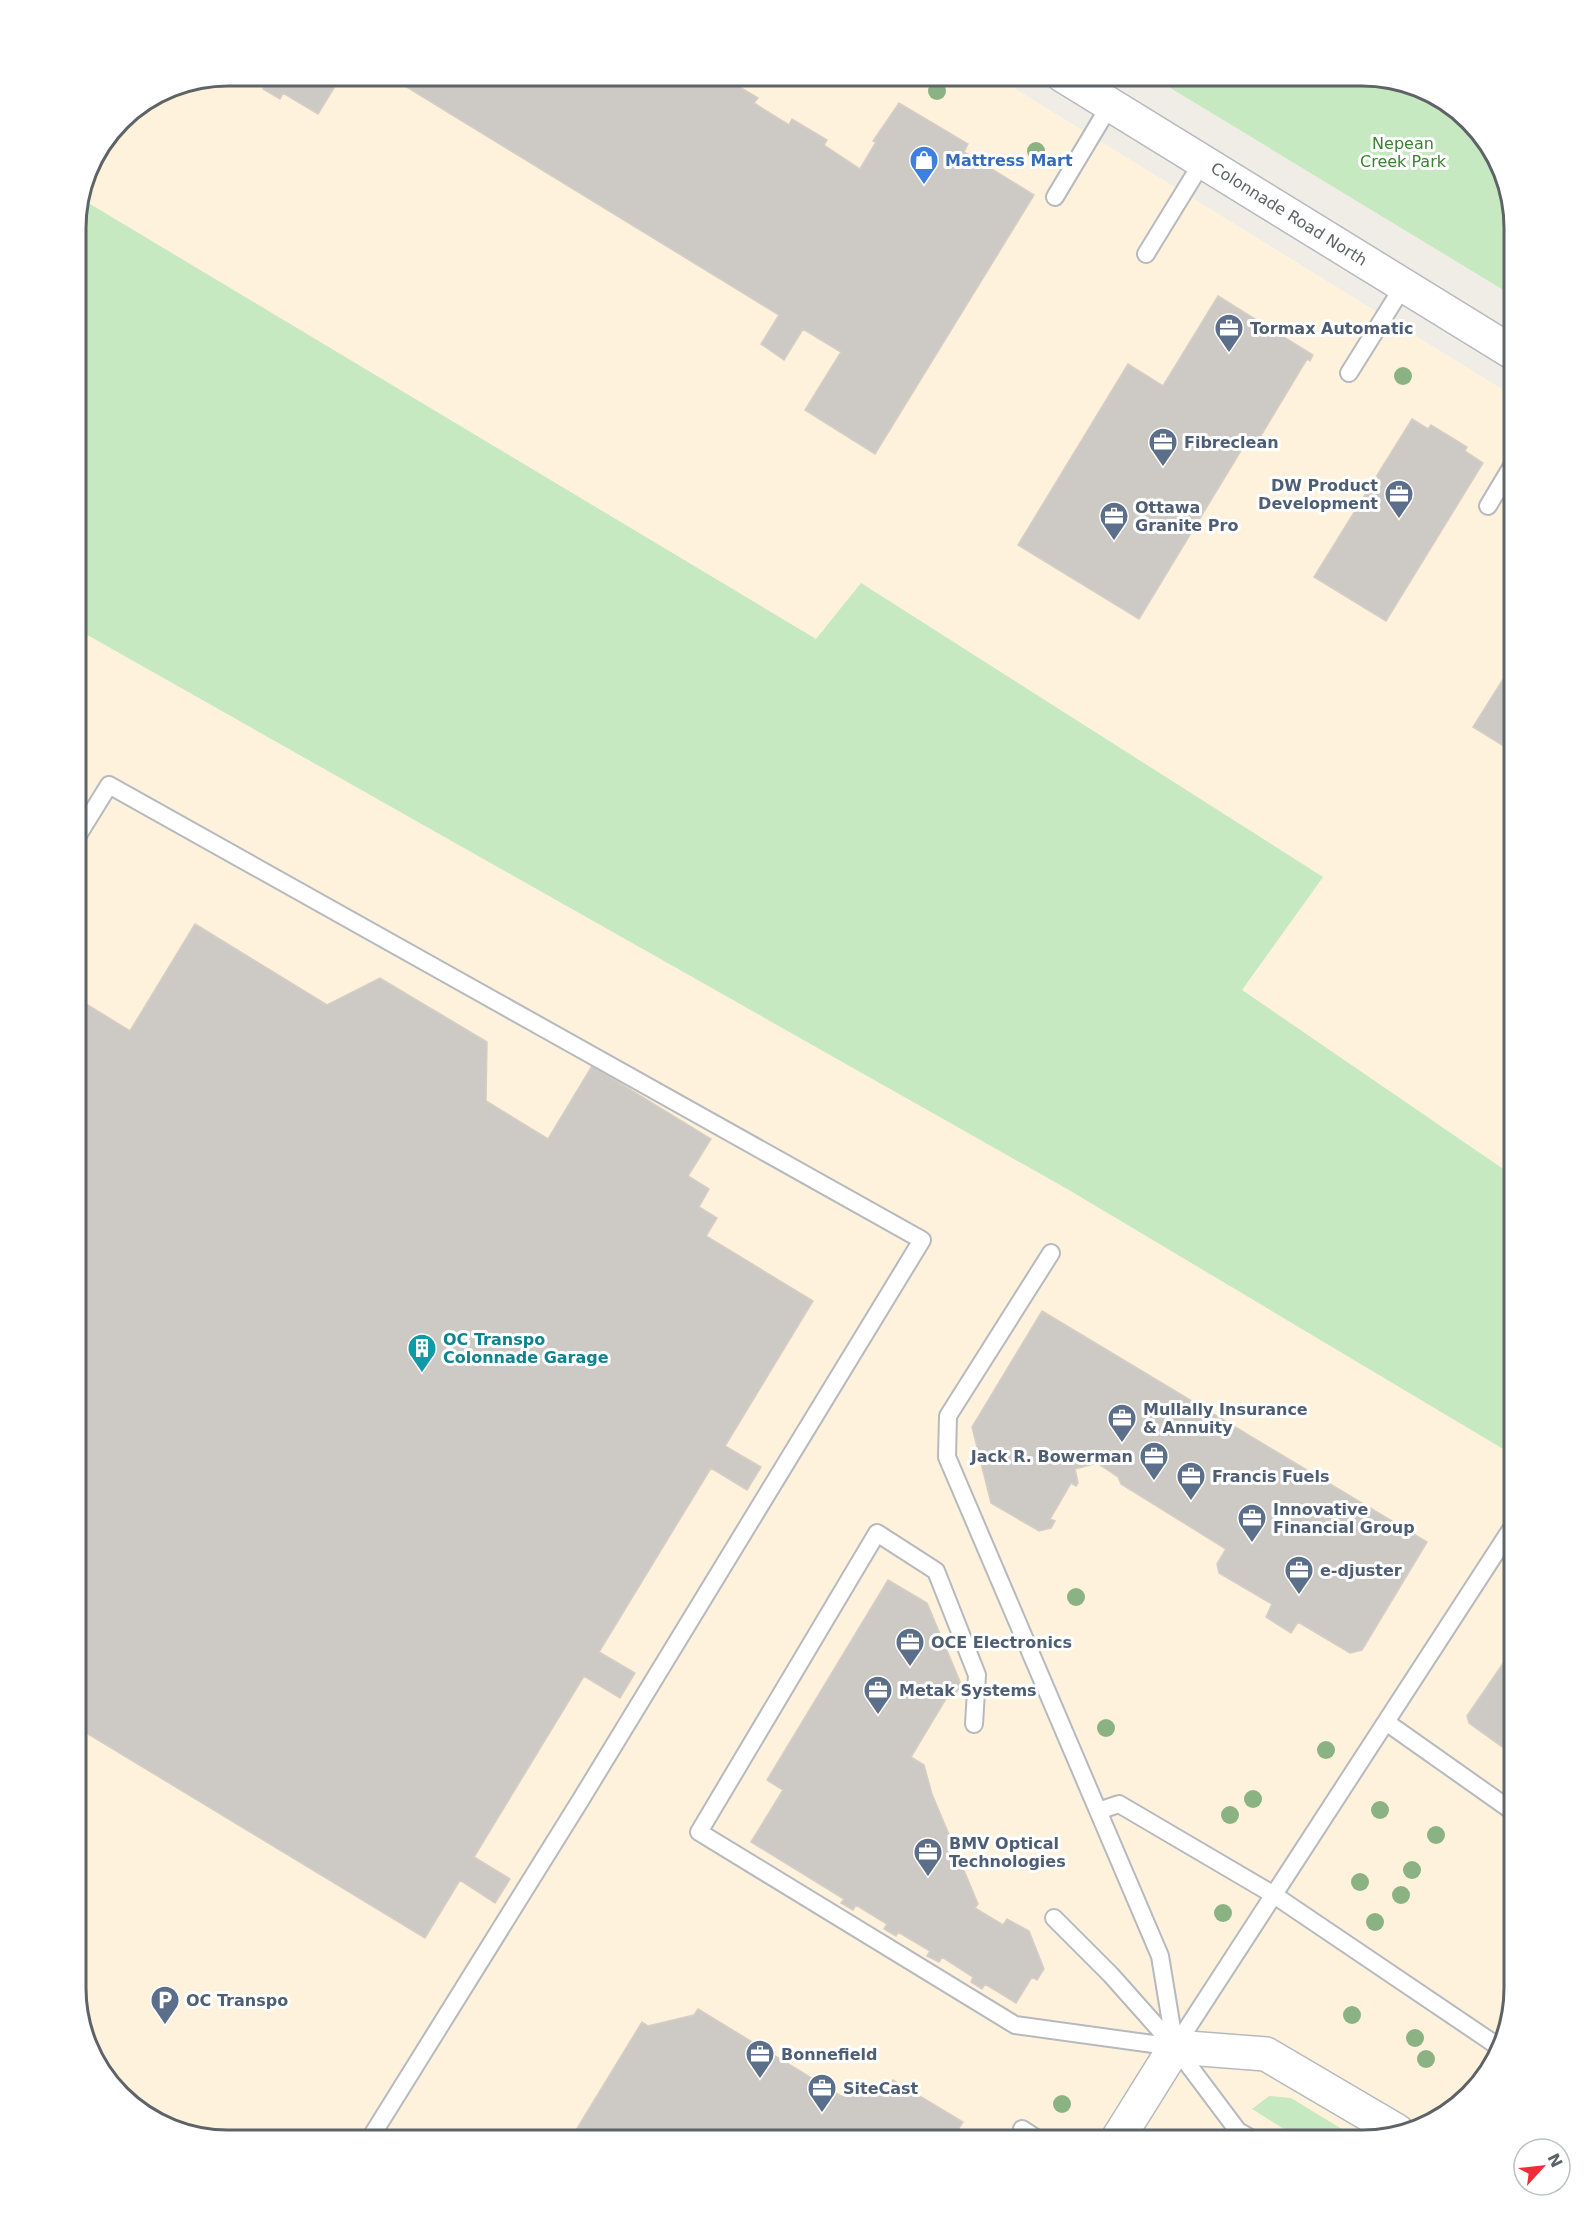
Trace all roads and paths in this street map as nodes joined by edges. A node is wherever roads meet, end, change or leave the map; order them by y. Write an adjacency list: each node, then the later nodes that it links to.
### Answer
1 (1080, 86): 2 (street, Colonnade Road North)
2 (1110, 105): 3 (street, Colonnade Road North); 4 (lane)
3 (1203, 161): 5 (lane); 6 (street, Colonnade Road North)
4 (1055, 197)
5 (1146, 254)
6 (1404, 285): 7 (street, Colonnade Road North); 8 (lane)
7 (1504, 347)
8 (1349, 373)
9 (1504, 479): 10 (lane)
10 (1488, 506)
11 (86, 822): 23 (lane)
12 (1051, 1253): 17 (lane)
13 (1504, 1540): 14 (lane)
14 (1386, 1722): 16 (lane); 18 (lane)
15 (974, 1724): 21 (lane)
16 (1504, 1805)
17 (1098, 1811): 18 (lane); 21 (lane)
18 (1274, 1895): 20 (lane); 21 (lane)
19 (1054, 1918): 21 (lane)
20 (1493, 2044)
21 (1175, 2047): 22 (street); 24 (street); 25 (lane)
22 (1389, 2127)
23 (376, 2129)
24 (1124, 2130)
25 (1237, 2130)

